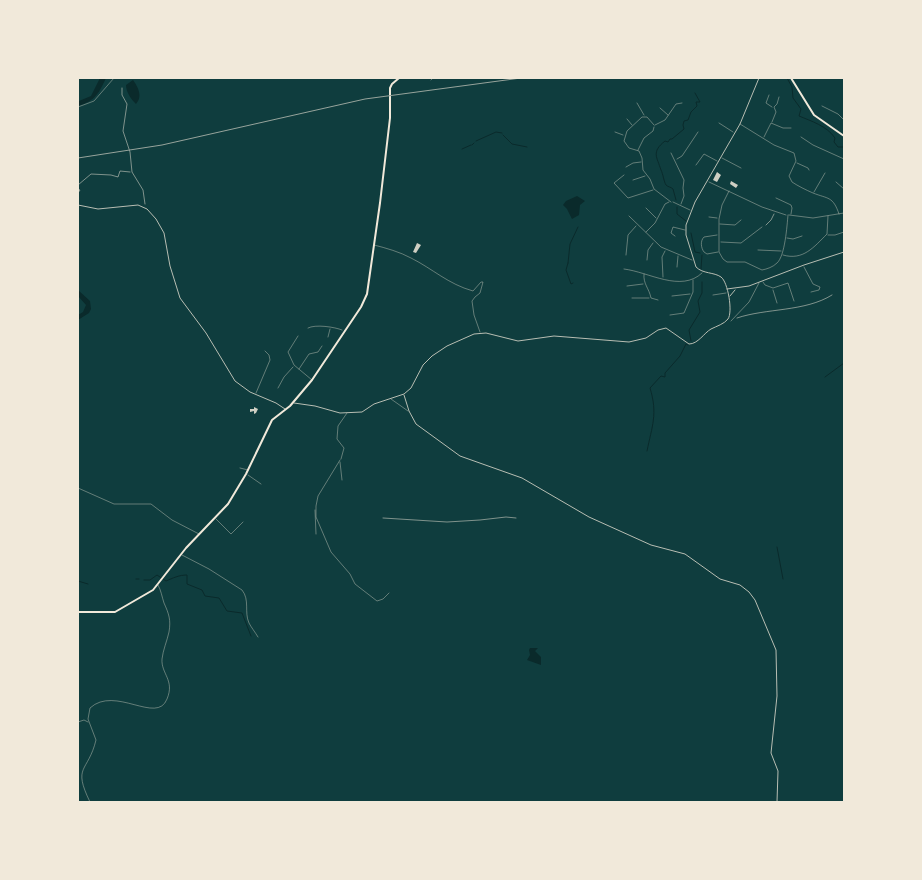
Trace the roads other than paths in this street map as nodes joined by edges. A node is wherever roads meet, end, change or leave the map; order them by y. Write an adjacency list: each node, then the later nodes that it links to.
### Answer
1 (114, 78): 12 (street)
2 (399, 78): 85 (main road)
3 (434, 78): 6 (street)
4 (759, 78): 23 (street)
5 (791, 78): 32 (main road)
6 (431, 80)
7 (769, 96): 15 (street)
8 (779, 97): 15 (street)
9 (637, 103): 14 (street)
10 (682, 103): 17 (street)
11 (643, 105): 14 (street)
12 (78, 106)
13 (822, 106): 20 (street)
14 (640, 107): 18 (street)
15 (774, 107): 22 (street)
16 (660, 108): 17 (street)
17 (668, 115): 25 (street)
18 (644, 116): 24 (street); 25 (street)
19 (627, 119): 24 (street)
20 (844, 120)
21 (720, 123): 29 (street)
22 (771, 123): 26 (street); 33 (street)
23 (740, 124): 29 (street); 33 (street)
24 (633, 126): 30 (street)
25 (654, 126): 34 (street)
26 (791, 128)
27 (615, 132): 30 (street)
28 (698, 132): 38 (street)
29 (734, 133): 36 (street)
30 (625, 135): 34 (street)
31 (801, 136): 37 (street)
32 (844, 136)
33 (763, 138): 41 (street)
34 (638, 150): 39 (street)
35 (671, 153): 38 (street)
36 (720, 158): 40 (street); 44 (street)
37 (844, 159)
38 (675, 160): 59 (street)
39 (642, 162): 42 (street); 48 (street)
40 (718, 162): 43 (street); 50 (street)
41 (795, 163): 45 (street); 55 (street)
42 (626, 164)
43 (696, 165)
44 (741, 168)
45 (809, 170)
46 (825, 173): 55 (street)
47 (624, 175): 52 (street)
48 (646, 176): 49 (street); 52 (street)
49 (633, 180)
50 (707, 181): 54 (street); 61 (street)
51 (836, 182): 53 (street)
52 (654, 189): 57 (street)
53 (844, 189)
54 (729, 191): 64 (street); 70 (street)
55 (814, 194): 63 (street)
56 (776, 198): 66 (street)
57 (671, 202): 59 (street); 69 (street)
58 (78, 205): 138 (street)
59 (680, 206): 61 (street)
60 (646, 208): 69 (street)
61 (692, 210): 75 (street)
62 (844, 212): 63 (street)
63 (839, 214): 67 (street)
64 (788, 215): 66 (street); 82 (street)
65 (629, 216): 73 (street)
66 (791, 216): 67 (street)
67 (828, 216): 79 (street)
68 (709, 217): 70 (street)
69 (657, 219): 77 (street)
70 (719, 219): 72 (street)
71 (741, 220): 72 (street)
72 (718, 224): 78 (street)
73 (638, 225): 77 (street); 91 (street)
74 (758, 226): 84 (street)
75 (685, 230): 80 (street); 95 (street)
76 (844, 232): 79 (street)
77 (645, 233): 83 (street)
78 (718, 235): 84 (street); 89 (street)
79 (827, 235): 93 (street)
80 (675, 236)
81 (802, 236): 82 (street)
82 (785, 238): 88 (street)
83 (654, 242): 86 (street); 94 (street)
84 (719, 242): 89 (street)
85 (374, 245): 125 (main road); 126 (street)
86 (665, 249): 92 (street); 101 (street)
87 (758, 250): 88 (street)
88 (782, 251): 93 (street)
89 (719, 252): 93 (street)
90 (844, 252): 96 (street)
91 (626, 255)
92 (679, 255): 95 (street); 97 (street)
93 (781, 255)
94 (647, 260)
95 (694, 260): 99 (street)
96 (804, 265): 103 (street); 110 (street)
97 (677, 267)
98 (624, 269): 100 (street)
99 (703, 271): 102 (street); 109 (street)
100 (644, 273): 101 (street); 105 (street)
101 (663, 278): 102 (street)
102 (692, 279): 112 (street)
103 (763, 282): 104 (street); 108 (street)
104 (759, 283): 107 (street); 122 (street)
105 (644, 284): 106 (street); 117 (street)
106 (627, 286)
107 (736, 288): 109 (street); 115 (street)
108 (773, 288): 119 (street); 120 (street)
109 (727, 289): 111 (street)
110 (811, 292)
111 (728, 293): 113 (street); 115 (street)
112 (692, 294): 114 (street); 121 (street)
113 (713, 295)
114 (672, 296)
115 (730, 297): 126 (street)
116 (632, 298): 117 (street)
117 (651, 298): 118 (street)
118 (658, 300)
119 (794, 301)
120 (777, 303)
121 (670, 316)
122 (731, 321)
123 (308, 328): 124 (street)
124 (330, 328): 125 (street); 128 (street)
125 (346, 332): 135 (main road)
126 (480, 333): 137 (street)
127 (298, 336): 133 (street)
128 (328, 337)
129 (322, 346): 131 (street)
130 (318, 347): 131 (street)
131 (320, 349): 134 (street)
132 (265, 352): 138 (street)
133 (294, 365): 134 (street); 136 (street)
134 (299, 369): 135 (street)
135 (312, 380): 140 (main road)
136 (278, 388)
137 (404, 394): 139 (street); 142 (street)
138 (255, 395): 141 (street)
139 (391, 399): 142 (street); 143 (street)
140 (293, 403): 141 (main road); 143 (street)
141 (285, 409): 146 (main road)
142 (409, 411): 164 (street)
143 (347, 413): 144 (street)
144 (340, 460): 148 (street); 151 (street)
145 (240, 468): 146 (street)
146 (248, 470): 147 (main road)
147 (246, 474): 149 (street); 152 (main road)
148 (342, 480)
149 (261, 484)
150 (78, 488): 154 (street)
151 (316, 506): 155 (street); 158 (street)
152 (215, 519): 153 (street); 154 (main road)
153 (243, 522)
154 (200, 534): 156 (main road)
155 (316, 534)
156 (180, 554): 157 (main road); 160 (street)
157 (158, 584): 159 (main road); 162 (street)
158 (389, 593)
159 (78, 612)
160 (258, 636)
161 (78, 722): 162 (street)
162 (89, 723): 163 (street)
163 (90, 802)
164 (778, 802)

